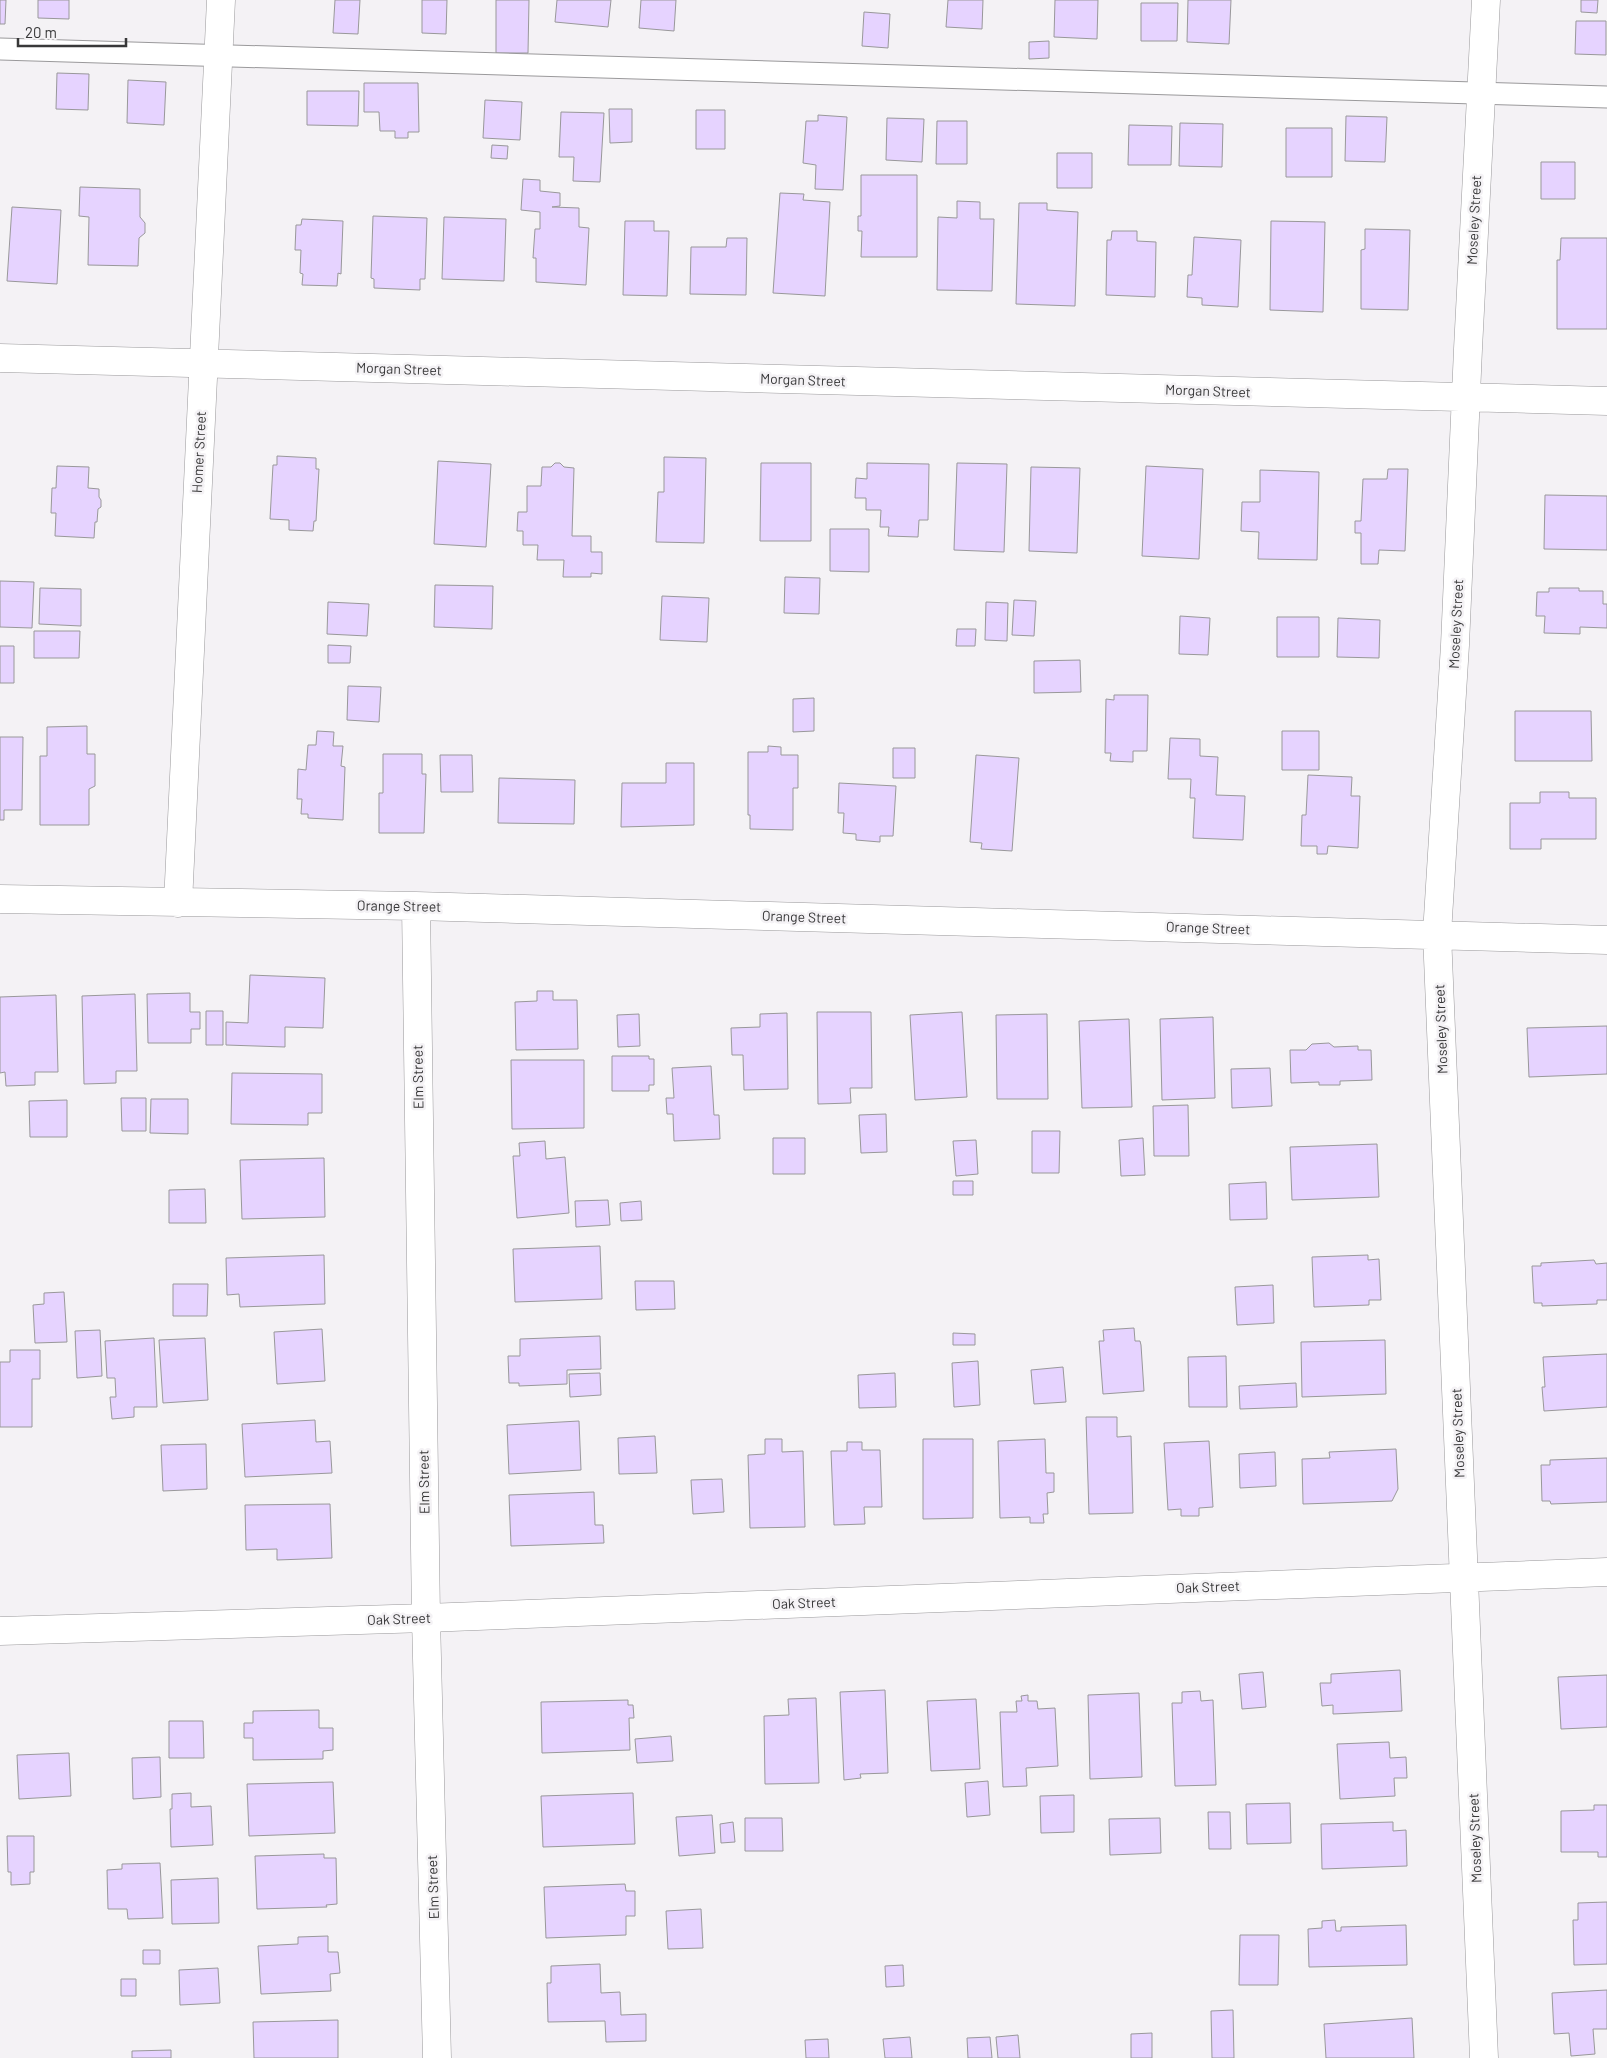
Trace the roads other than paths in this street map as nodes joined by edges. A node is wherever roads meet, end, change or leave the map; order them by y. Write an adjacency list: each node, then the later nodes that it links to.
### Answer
1 (221, 0): 4 (street, Homer Street)
2 (1486, 0): 5 (street, Moseley Street)
3 (0, 49): 4 (lane)
4 (218, 56): 5 (lane); 8 (street, Homer Street)
5 (1481, 94): 6 (lane); 9 (street, Moseley Street)
6 (1607, 97)
7 (0, 358): 8 (street, Morgan Street)
8 (204, 363): 9 (street, Morgan Street); 12 (street, Homer Street)
9 (1466, 397): 10 (street, Morgan Street); 14 (street, Moseley Street)
10 (1607, 401)
11 (0, 899): 12 (street, Orange Street)
12 (178, 903): 13 (street, Orange Street)
13 (416, 906): 14 (street, Orange Street); 18 (street, Elm Street)
14 (1437, 934): 15 (street, Orange Street); 17 (street, Moseley Street)
15 (1607, 940)
16 (1607, 1572): 17 (street, Oak Street)
17 (1464, 1577): 18 (street, Oak Street); 21 (street, Moseley Street)
18 (426, 1618): 19 (street, Oak Street); 20 (street, Elm Street)
19 (0, 1632)
20 (437, 2058)
21 (1484, 2058)

